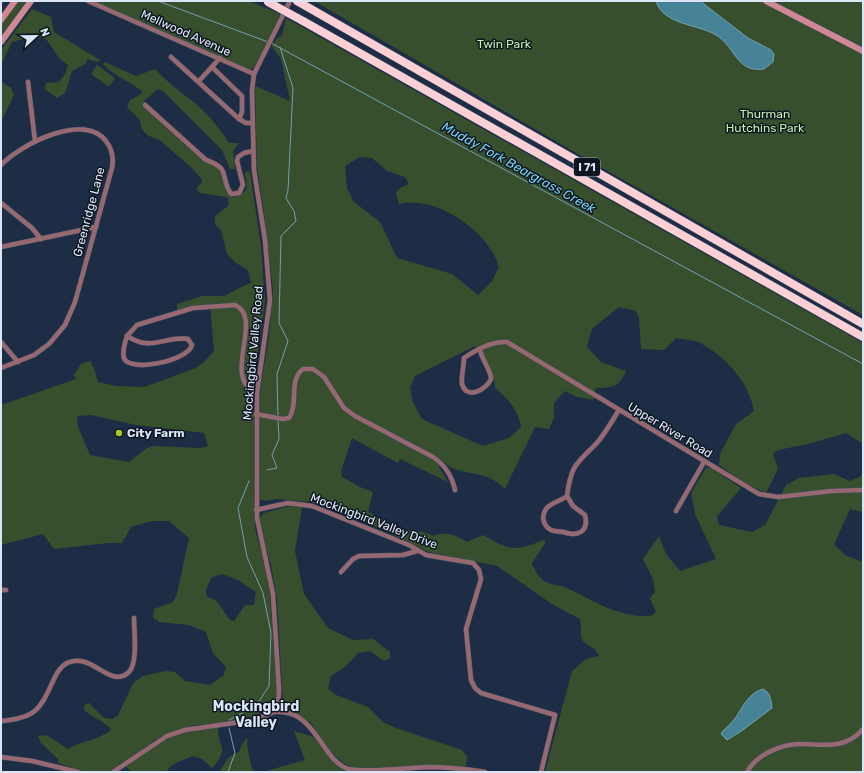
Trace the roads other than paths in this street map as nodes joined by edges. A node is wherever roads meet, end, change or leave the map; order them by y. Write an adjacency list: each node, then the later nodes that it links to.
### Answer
1 (15, 1): 8 (street)
2 (31, 1): 9 (street)
3 (88, 1): 12 (street, Mellwood Avenue)
4 (267, 1): 29 (highway, I 71, bridge)
5 (290, 1): 14 (street, Mockingbird Valley Road)
6 (297, 1): 27 (highway, I 71)
7 (766, 1): 10 (street)
8 (1, 20)
9 (1, 42)
10 (863, 51)
11 (171, 57): 15 (street)
12 (220, 58): 13 (street); 14 (street, Mellwood Avenue)
13 (212, 67): 15 (street); 18 (street)
14 (254, 74): 19 (street, Mockingbird Valley Road)
15 (199, 81): 18 (street)
16 (28, 82): 20 (street)
17 (144, 105): 21 (street)
18 (239, 119): 19 (street)
19 (252, 123): 21 (street, Mockingbird Valley Road)
20 (35, 141): 22 (street, Greenridge Lane); 24 (street, Greenridge Lane)
21 (253, 151): 34 (street, Mockingbird Valley Road)
22 (1, 165)
23 (1, 203): 25 (street)
24 (96, 227): 25 (street); 32 (street, Greenridge Lane)
25 (41, 239): 26 (street)
26 (1, 247)
27 (863, 324)
28 (127, 336): 28 (street); 34 (street)
29 (863, 337)
30 (1, 342): 32 (street)
31 (480, 350): 31 (street, Upper River Road); 35 (street, Upper River Road)
32 (18, 362): 33 (street, Greenridge Lane)
33 (1, 368)
34 (257, 393): 36 (street, Mockingbird Valley Road)
35 (619, 410): 37 (street, Upper River Road); 40 (street)
36 (256, 414): 38 (street); 41 (street, Mockingbird Valley Road)
37 (704, 462): 39 (street, Upper River Road); 42 (street)
38 (455, 490)
39 (863, 490)
40 (567, 496): 40 (street)
41 (256, 510): 43 (street, Mockingbird Valley Drive); 46 (street, Mockingbird Valley Road)
42 (676, 511)
43 (417, 551): 44 (street); 53 (street, Mockingbird Valley Drive)
44 (341, 572)
45 (134, 618): 47 (street)
46 (274, 712): 51 (street); 52 (street)
47 (1, 721)
48 (863, 729): 54 (street)
49 (1, 757): 50 (street)
50 (78, 772)
51 (113, 772)
52 (485, 772)
53 (541, 772)
54 (747, 772)

